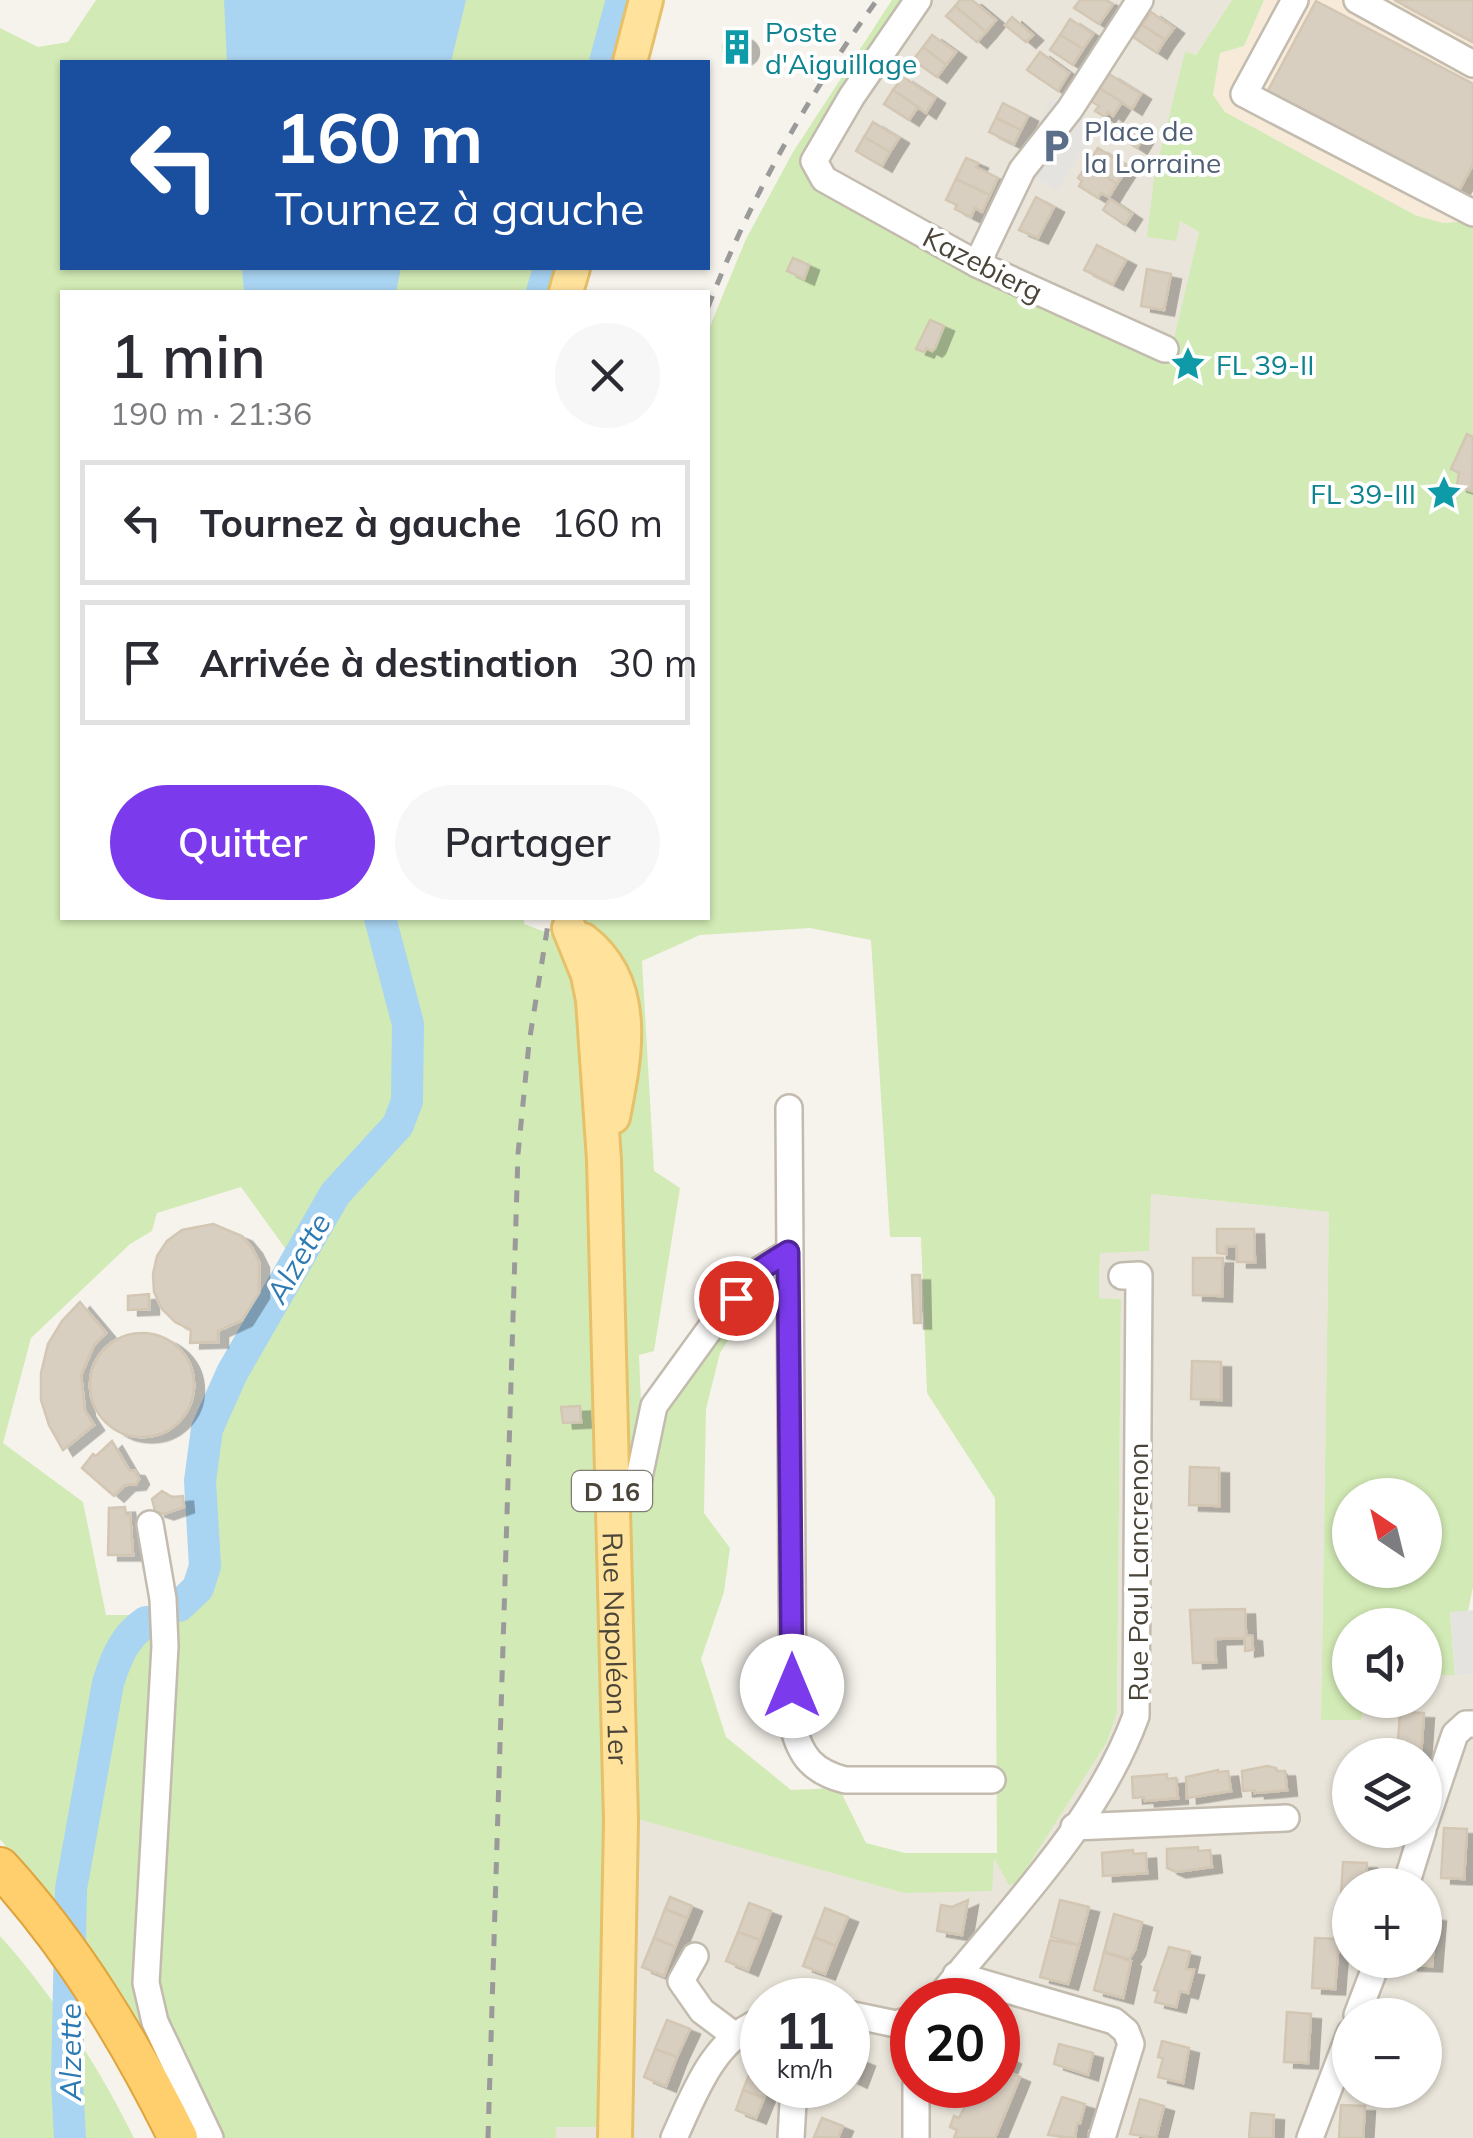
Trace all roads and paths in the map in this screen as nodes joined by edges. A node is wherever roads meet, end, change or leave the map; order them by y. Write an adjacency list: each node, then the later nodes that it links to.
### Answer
1 (646, 0): 6 (main road)
2 (918, 0): 9 (street, Kazebierg)
3 (1140, 0): 9 (street)
4 (1295, 0): 8 (street)
5 (1357, 0): 7 (street)
6 (631, 60)
7 (1473, 64)
8 (1473, 213)
9 (977, 264): 10 (street, Kazebierg)
10 (1165, 350)
11 (562, 923): 15 (main road, Rue Napoléon 1er / D 16)
12 (789, 1108): 13 (street)
13 (788, 1252): 15 (street); 19 (street)
14 (1122, 1276): 21 (street, Rue Paul Lancrenon)
15 (612, 1498): 36 (main road, Rue Napoléon 1er / D 16)
16 (150, 1524): 35 (street)
17 (1473, 1724): 18 (street)
18 (1442, 1773)
19 (992, 1780)
20 (1286, 1818): 21 (street)
21 (1074, 1827): 26 (street, Rue Paul Lancrenon)
22 (0, 1867): 25 (highway)
23 (0, 1902): 25 (highway)
24 (694, 1956): 29 (street)
25 (68, 1972): 33 (highway); 34 (highway)
26 (956, 1975): 27 (street, Rue Paul Lancrenon); 40 (street)
27 (954, 1978)
28 (740, 2032): 29 (street)
29 (734, 2035): 37 (street)
30 (1332, 2080): 41 (street)
31 (793, 2108): 38 (street)
32 (916, 2108): 39 (street)
33 (152, 2138)
34 (178, 2138)
35 (210, 2138)
36 (615, 2138)
37 (674, 2138)
38 (791, 2138)
39 (916, 2138)
40 (1102, 2138)
41 (1310, 2138)

